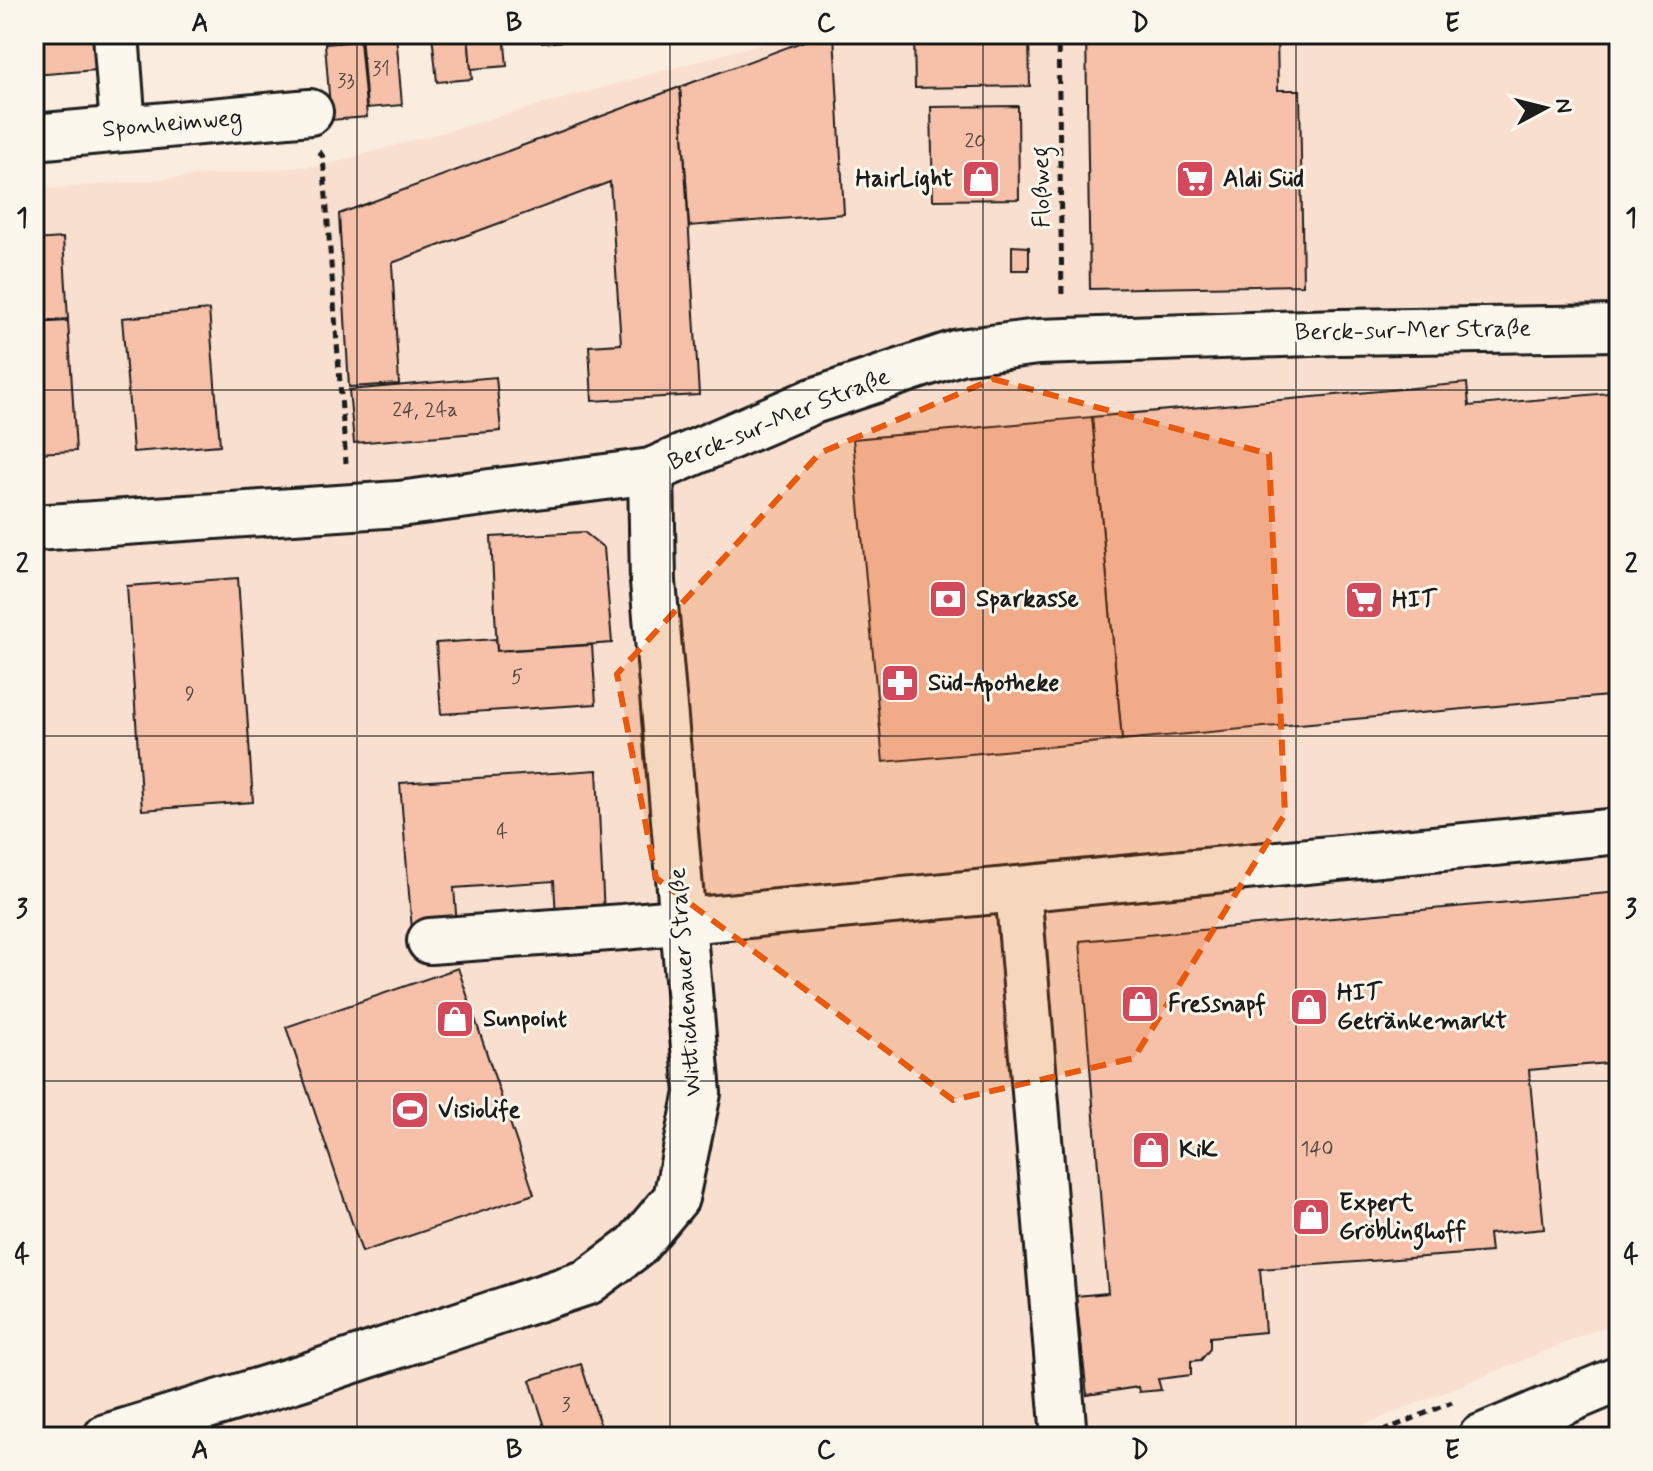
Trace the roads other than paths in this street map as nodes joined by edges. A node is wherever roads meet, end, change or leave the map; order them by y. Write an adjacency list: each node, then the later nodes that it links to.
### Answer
1 (116, 34): 3 (street)
2 (302, 113): 3 (street, Sponheimweg)
3 (123, 127): 4 (street, Sponheimweg)
4 (34, 137)
5 (1619, 328): 6 (street, Berck-sur-Mer Straße)
6 (651, 471): 7 (street, Berck-sur-Mer Straße); 10 (street, Wittichenauer Straße)
7 (34, 528)
8 (1619, 831): 9 (street)
9 (1018, 889): 10 (street); 14 (street)
10 (683, 921): 11 (street); 13 (street, Wittichenauer Straße)
11 (430, 941)
12 (1619, 1379): 15 (street)
13 (106, 1437)
14 (1064, 1437)
15 (1481, 1437)

